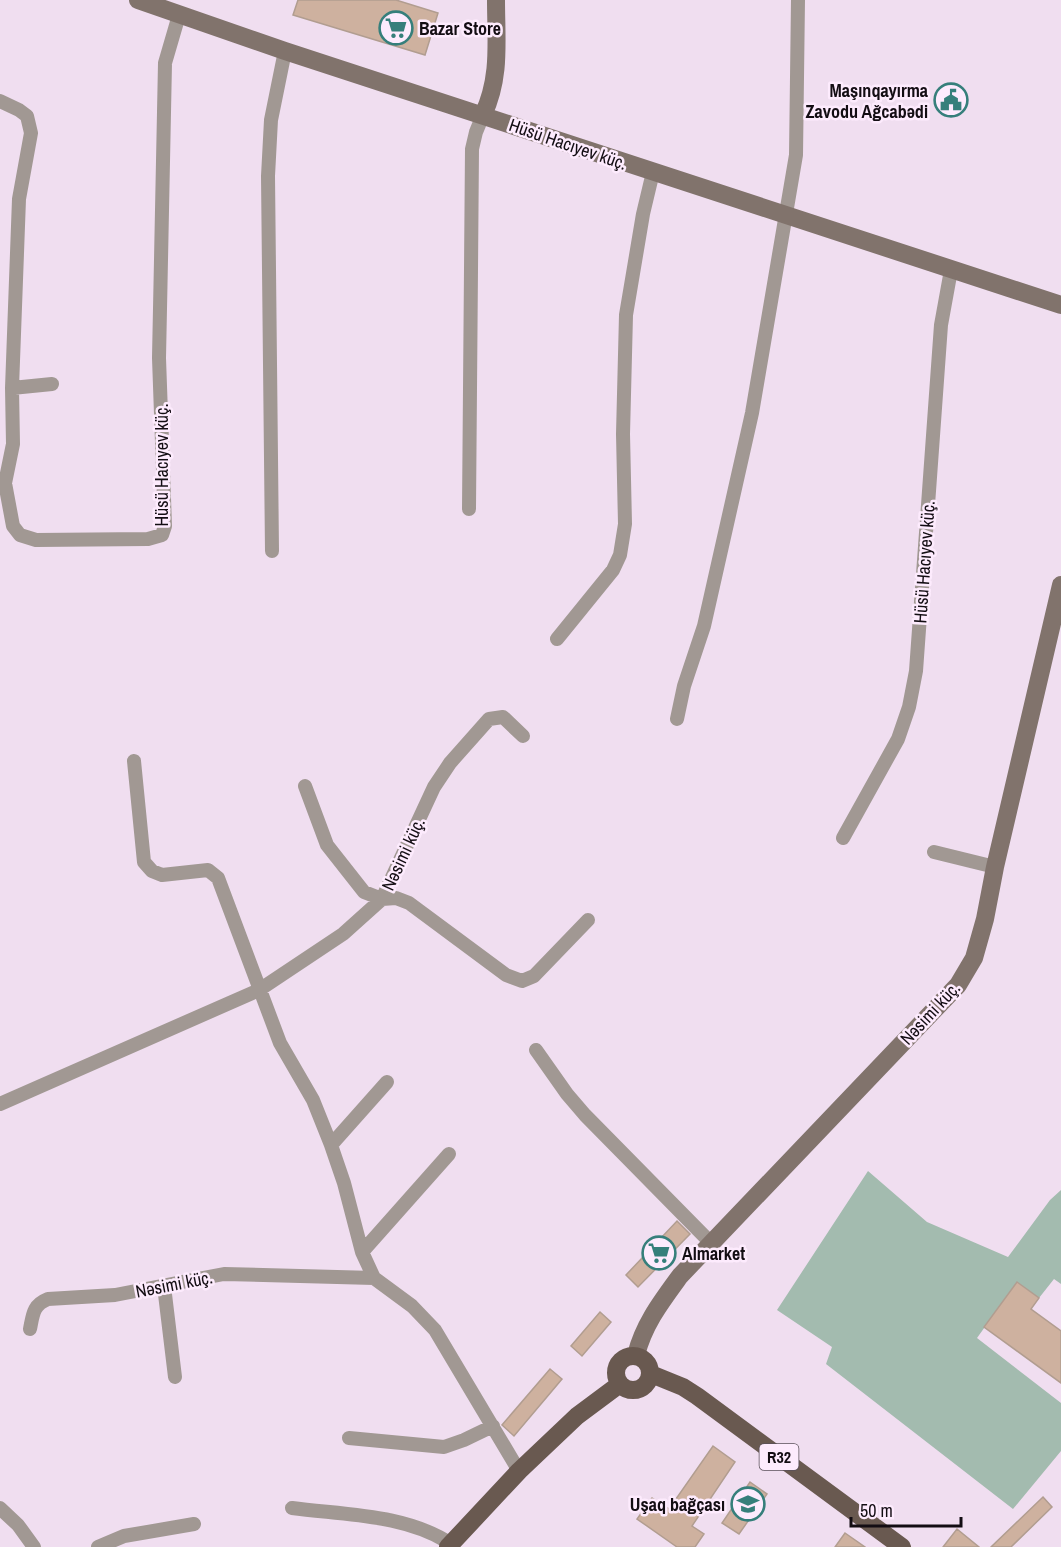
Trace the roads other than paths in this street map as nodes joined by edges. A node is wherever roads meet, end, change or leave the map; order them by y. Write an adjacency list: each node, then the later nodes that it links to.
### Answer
1 (138, 0): 4 (street, Hüsü Hacıyev küç.)
2 (496, 0): 7 (street, Hüsü Hacıyev küç.)
3 (798, 0): 9 (street)
4 (179, 15): 5 (street, Hüsü Hacıyev küç.); 14 (street, Hüsü Hacıyev küç.)
5 (285, 51): 7 (street, Hüsü Hacıyev küç.); 16 (street)
6 (0, 101): 13 (street, Hüsü Hacıyev küç.)
7 (483, 115): 8 (street, Hüsü Hacıyev küç.); 15 (street, Hüsü Hacıyev küç.)
8 (653, 172): 9 (street, Hüsü Hacıyev küç.); 18 (street)
9 (786, 216): 10 (street, Hüsü Hacıyev küç.); 19 (street)
10 (951, 270): 11 (street, Hüsü Hacıyev küç.); 23 (street, Hüsü Hacıyev küç.)
11 (1061, 305)
12 (52, 384): 13 (street)
13 (12, 388): 14 (street, Hüsü Hacıyev küç.)
14 (2, 483)
15 (469, 509)
16 (273, 551)
17 (1061, 585): 25 (street, Nəsimi küç.)
18 (557, 639)
19 (677, 719)
20 (523, 736): 26 (street, Nəsimi küç.)
21 (134, 761): 28 (street)
22 (305, 786): 26 (street)
23 (843, 838)
24 (934, 852): 25 (street)
25 (995, 867): 34 (street, Nəsimi küç.)
26 (382, 899): 27 (street); 28 (street, Nəsimi küç.)
27 (588, 920)
28 (259, 990): 31 (street, Nəsimi küç.); 32 (street)
29 (536, 1050): 34 (street)
30 (387, 1082): 32 (street)
31 (0, 1104)
32 (331, 1145): 35 (street)
33 (449, 1154): 35 (street)
34 (712, 1244): 39 (street, Nəsimi küç.)
35 (362, 1252): 36 (street)
36 (374, 1278): 37 (street, Nəsimi küç.); 43 (street)
37 (164, 1286): 38 (street, Nəsimi küç.); 41 (street)
38 (30, 1329)
39 (636, 1355): 40 (main road); 42 (main road)
40 (651, 1374): 42 (main road); 52 (main road, R32)
41 (175, 1377)
42 (620, 1384): 45 (main road)
43 (493, 1426): 44 (street); 45 (street)
44 (349, 1438)
45 (519, 1471): 49 (main road)
46 (0, 1508): 50 (street)
47 (292, 1508): 49 (street)
48 (194, 1524): 51 (street)
49 (450, 1545)
50 (34, 1547)
51 (98, 1547)
52 (902, 1547)

